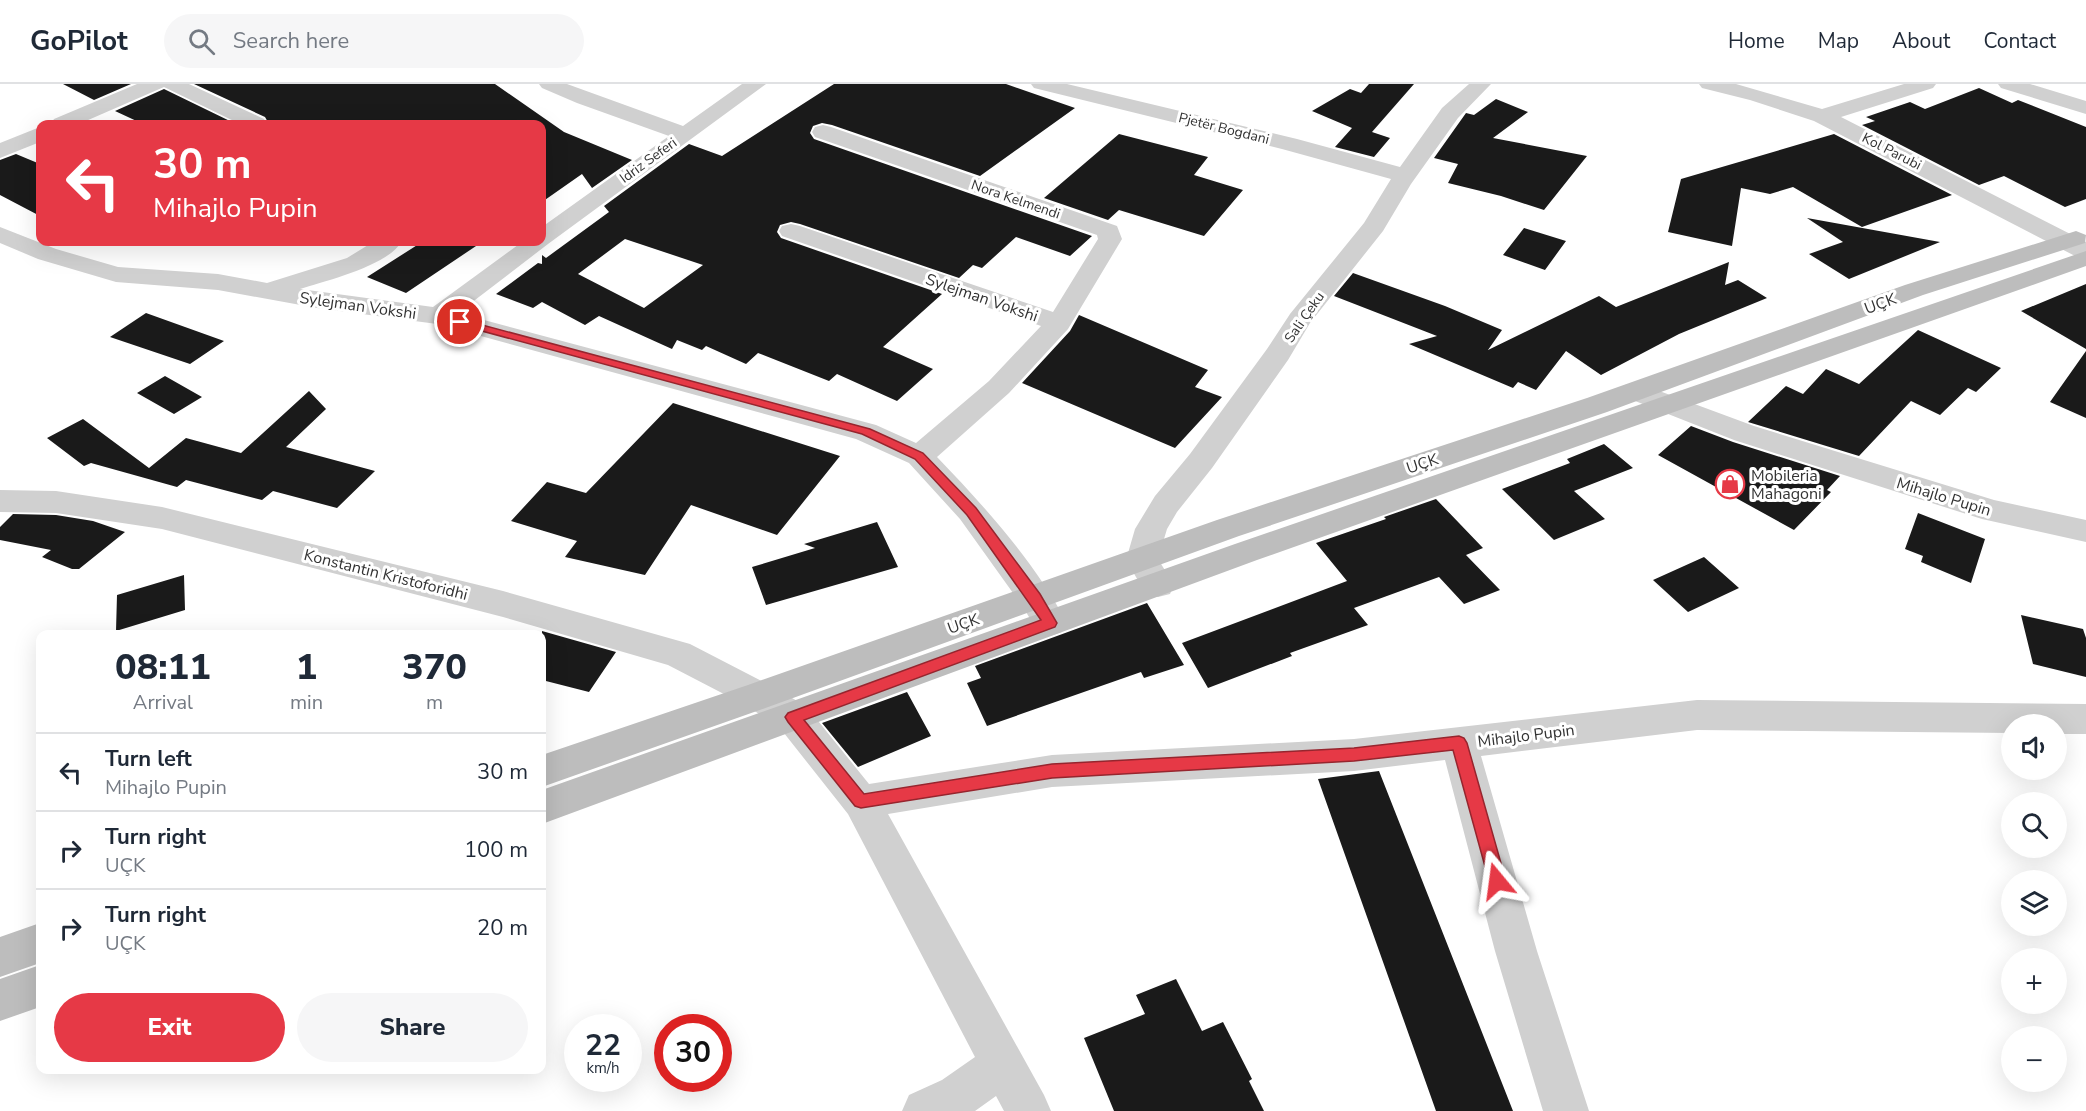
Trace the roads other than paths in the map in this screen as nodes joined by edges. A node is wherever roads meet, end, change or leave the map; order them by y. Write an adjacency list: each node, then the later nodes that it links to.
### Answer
1 (155, 84): 13 (street)
2 (172, 84): 14 (street)
3 (549, 84): 16 (street)
4 (756, 84): 16 (street, Idriz Seferi)
5 (1041, 84): 19 (street, Pjetër Bogdani)
6 (1481, 84): 19 (street, Sali Çeku)
7 (1709, 84): 10 (street, Kol Parubi)
8 (1926, 84): 12 (street)
9 (2008, 84): 11 (street)
10 (1732, 87): 12 (street, Kol Parubi)
11 (2086, 108)
12 (1822, 116): 25 (street, Kol Parubi)
13 (71, 120)
14 (248, 120)
15 (823, 132): 28 (street, Nora Kelmendi)
16 (684, 134): 20 (street, Idriz Seferi)
17 (36, 136): 18 (street)
18 (0, 151)
19 (1405, 176): 34 (street, Sali Çeku)
20 (546, 230)
21 (791, 231): 28 (street, Sylejman Vokshi)
22 (0, 234): 26 (street, Sylejman Vokshi)
23 (383, 246): 26 (street)
24 (524, 246): 27 (street, Idriz Seferi)
25 (2081, 246): 29 (main road, UÇK); 30 (main road, UÇK)
26 (268, 291): 27 (street, Sylejman Vokshi)
27 (438, 316): 31 (street, Sylejman Vokshi)
28 (1059, 323): 31 (street, Sylejman Vokshi)
29 (1635, 391): 30 (street, Mihajlo Pupin); 34 (main road, UÇK)
30 (1667, 404): 33 (street, Mihajlo Pupin); 34 (main road, UÇK)
31 (919, 456): 35 (street, Sylejman Vokshi)
32 (0, 501): 36 (street, Konstantin Kristoforidhi)
33 (2086, 531)
34 (1150, 572): 35 (main road, UÇK)
35 (1042, 610): 36 (main road, UÇK); 37 (main road, UÇK)
36 (759, 696): 37 (street); 40 (main road, UÇK)
37 (793, 717): 41 (street); 42 (main road, UÇK)
38 (2086, 719): 39 (street, Mihajlo Pupin)
39 (1459, 743): 41 (street, Mihajlo Pupin); 50 (street)
40 (546, 770)
41 (861, 802): 47 (street)
42 (546, 806)
43 (36, 944): 44 (main road)
44 (0, 957)
45 (36, 987): 46 (main road)
46 (0, 1000)
47 (1002, 1064): 48 (street); 49 (street)
48 (925, 1111)
49 (1028, 1111)
50 (1566, 1111)

